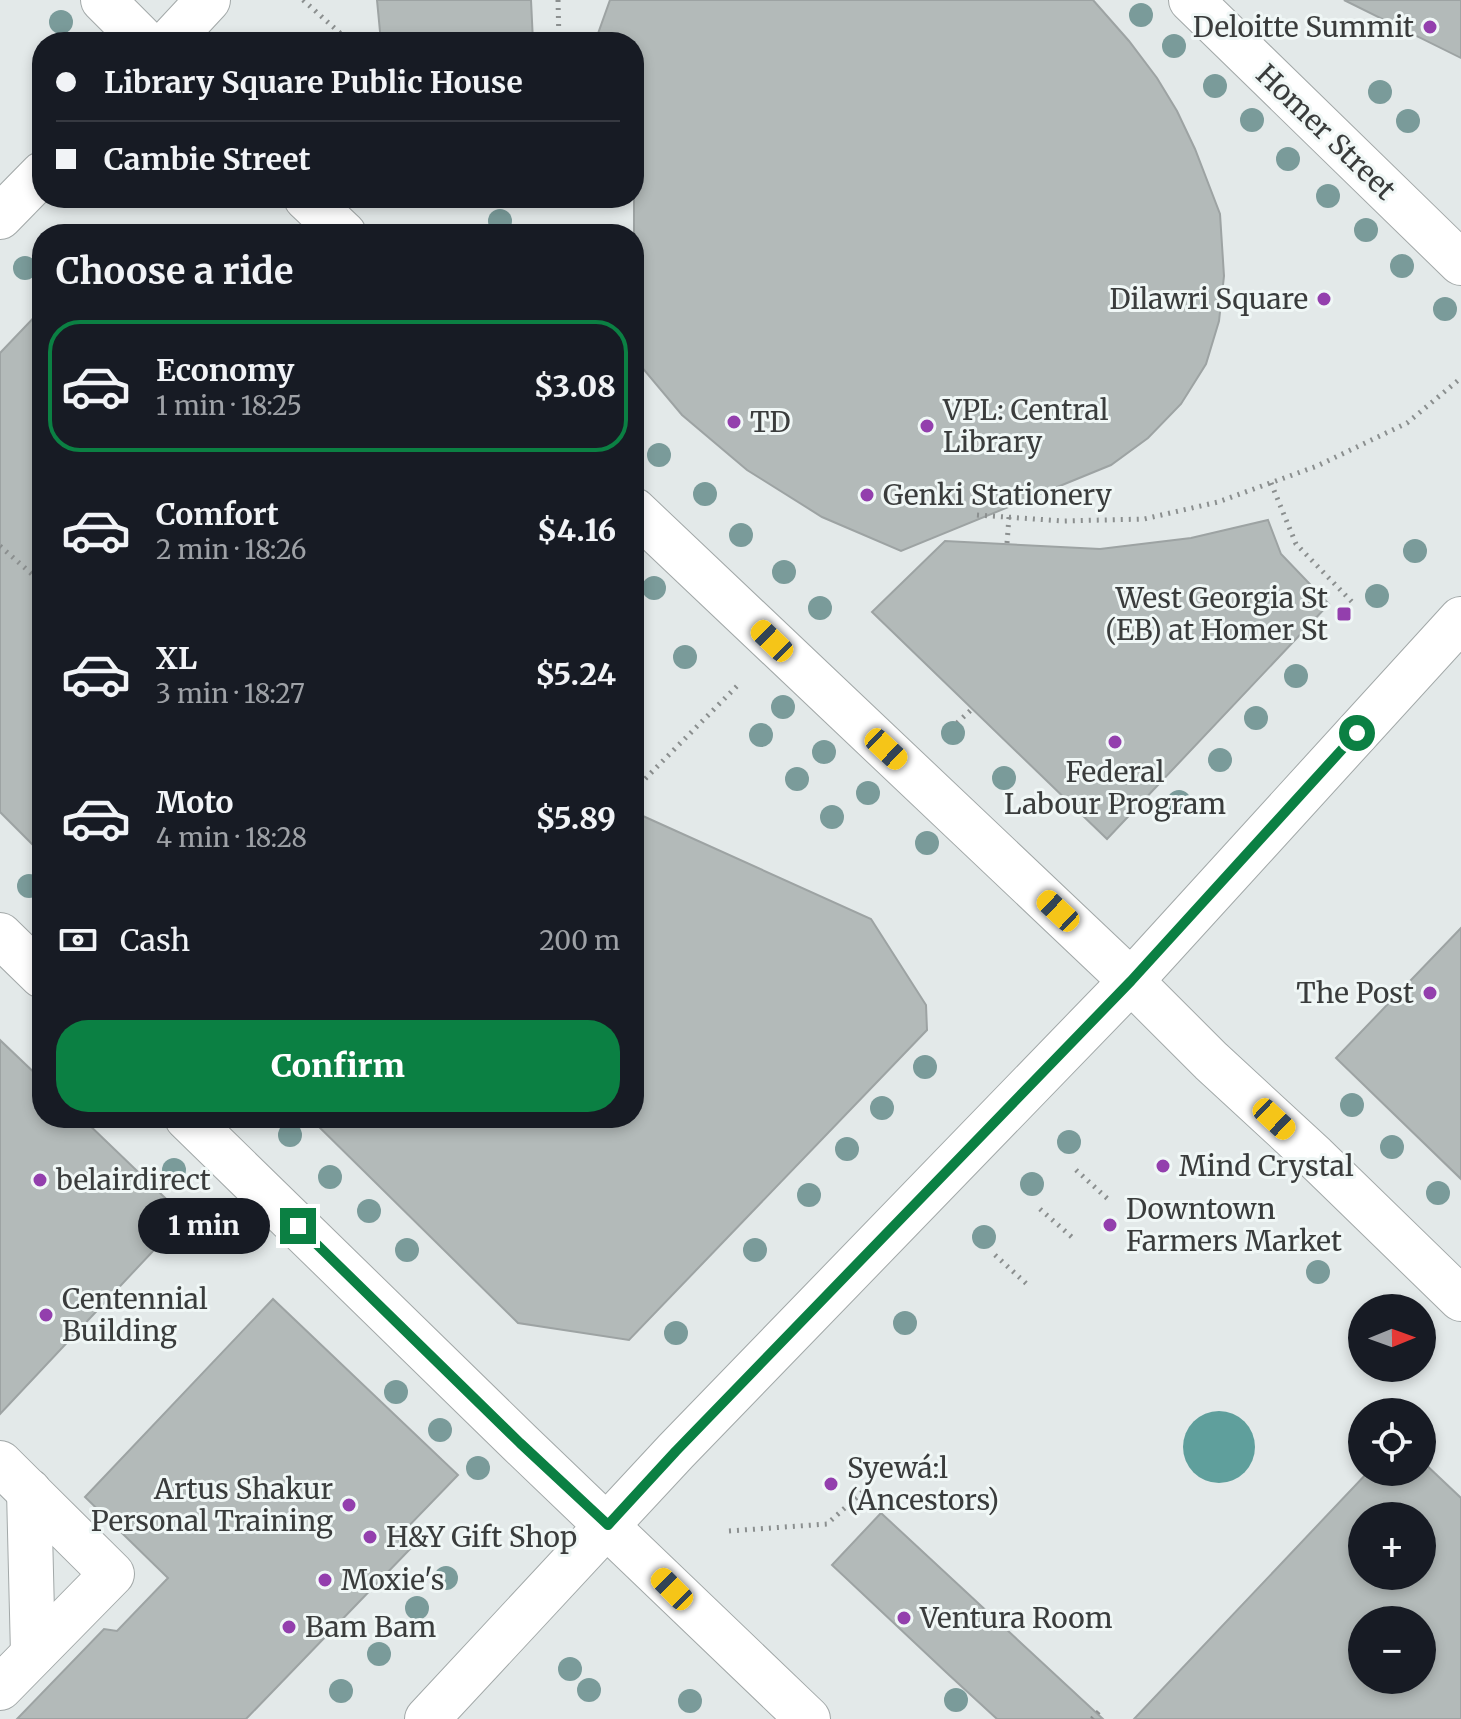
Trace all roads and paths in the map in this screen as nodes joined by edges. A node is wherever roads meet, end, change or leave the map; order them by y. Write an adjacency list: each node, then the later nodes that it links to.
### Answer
1 (103, 0): 6 (main road)
2 (208, 0): 7 (main road)
3 (303, 0): 8 (path)
4 (558, 0): 9 (path)
5 (1191, 0): 14 (main road, Homer Street)
6 (135, 32)
7 (178, 32)
8 (339, 32)
9 (558, 32)
10 (32, 184): 12 (main road)
11 (317, 208): 13 (main road)
12 (0, 217)
13 (333, 224)
14 (1461, 263)
15 (1461, 378): 16 (path)
16 (1271, 483): 18 (path); 23 (path)
17 (977, 515): 18 (path)
18 (1009, 517): 20 (path)
19 (644, 519): 31 (main road)
20 (1007, 543)
21 (0, 546): 22 (path)
22 (32, 574)
23 (1354, 604)
24 (1461, 619): 31 (main road)
25 (738, 685): 28 (path)
26 (972, 709): 27 (path)
27 (957, 723)
28 (644, 780)
29 (0, 935): 30 (main road)
30 (32, 966)
31 (1131, 981): 39 (main road); 42 (main road)
32 (197, 1128): 42 (main road)
33 (1076, 1170): 34 (path)
34 (1110, 1201)
35 (1040, 1209): 36 (path)
36 (1074, 1239)
37 (995, 1255): 38 (path)
38 (1030, 1287)
39 (1461, 1299)
40 (14, 1477): 44 (main road); 44 (main road)
41 (866, 1489): 43 (path)
42 (608, 1525): 47 (main road); 48 (main road)
43 (729, 1531)
44 (33, 1654): 45 (main road)
45 (0, 1688)
46 (1101, 1709): 49 (path)
47 (427, 1719)
48 (808, 1719)
49 (1092, 1719)

